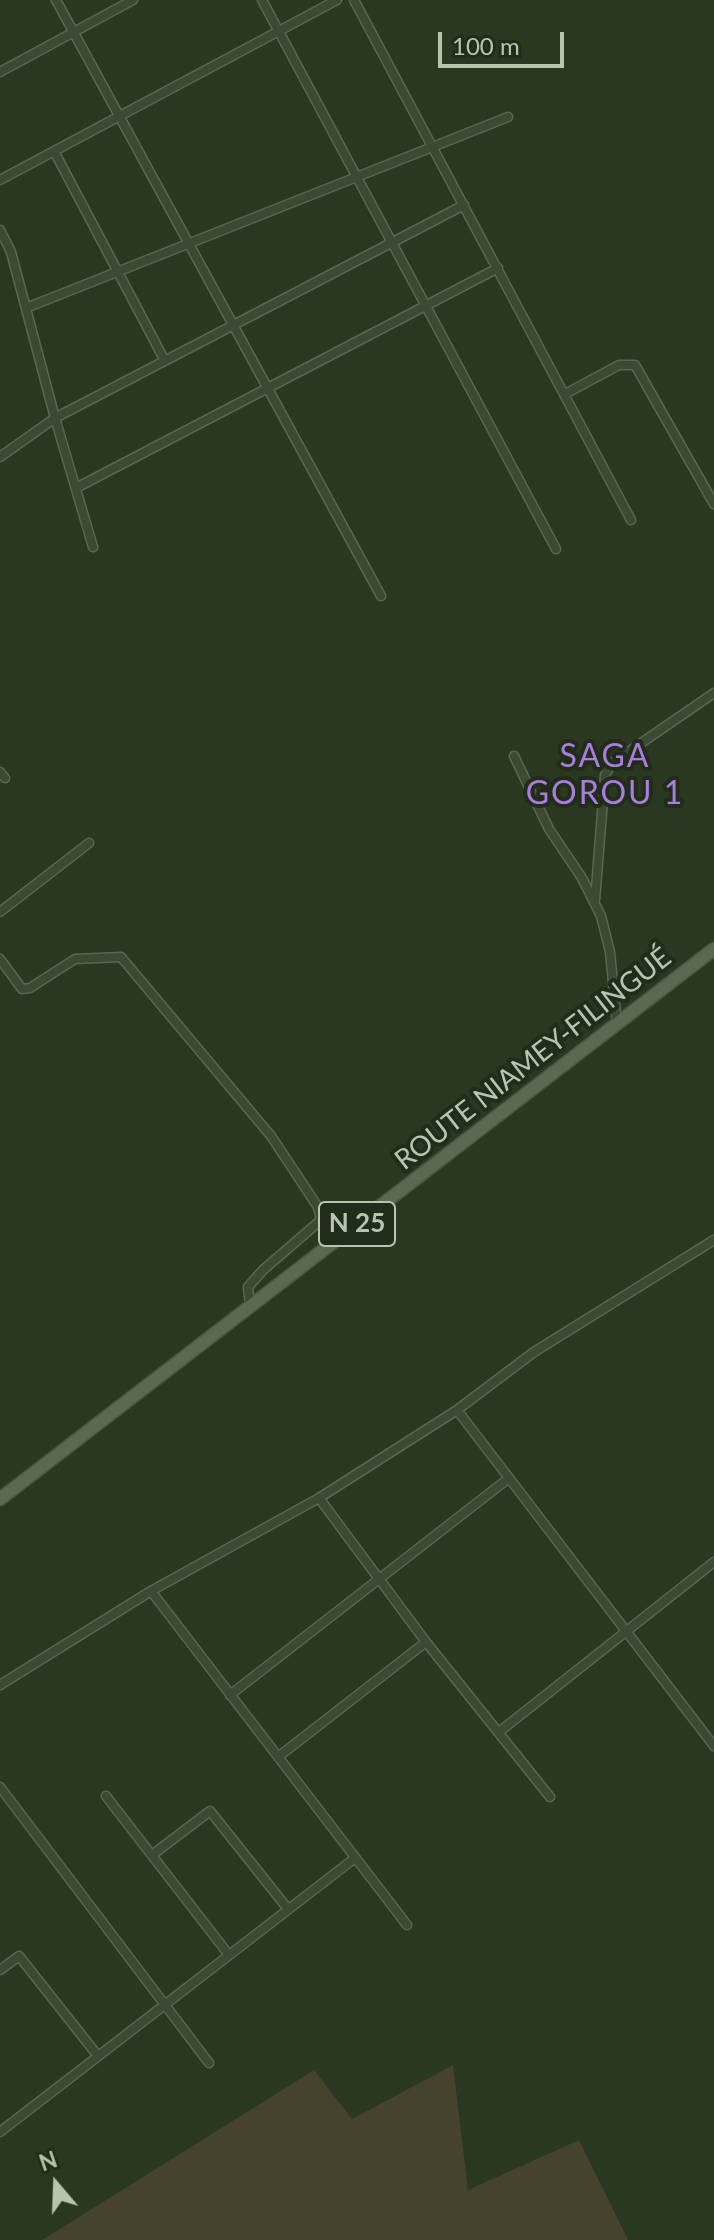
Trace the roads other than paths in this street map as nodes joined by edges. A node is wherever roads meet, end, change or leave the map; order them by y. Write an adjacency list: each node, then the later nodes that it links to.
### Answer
1 (56, 0): 7 (street)
2 (133, 0): 7 (street)
3 (262, 0): 6 (street)
4 (337, 0): 6 (street)
5 (354, 0): 11 (street)
6 (279, 31): 9 (street); 13 (street)
7 (74, 32): 8 (street); 9 (street)
8 (0, 72)
9 (120, 116): 12 (street); 18 (street)
10 (508, 117): 11 (street)
11 (433, 147): 13 (street); 15 (street)
12 (54, 151): 14 (street); 20 (street)
13 (357, 177): 17 (street); 18 (street)
14 (0, 180)
15 (464, 205): 17 (street); 19 (street)
16 (0, 230): 22 (street)
17 (392, 242): 21 (street); 23 (street)
18 (189, 243): 20 (street); 23 (street)
19 (498, 268): 21 (street); 26 (street)
20 (118, 271): 22 (street); 24 (street)
21 (426, 306): 25 (street); 33 (street)
22 (26, 308): 27 (street)
23 (234, 325): 24 (street); 25 (street)
24 (165, 361): 27 (street)
25 (268, 388): 29 (street); 34 (street)
26 (565, 394): 30 (street); 31 (street)
27 (55, 418): 28 (street); 29 (street)
28 (0, 457)
29 (76, 488): 32 (street)
30 (714, 504)
31 (631, 520)
32 (93, 547)
33 (556, 549)
34 (381, 596)
35 (714, 693): 38 (street)
36 (514, 756): 38 (street)
37 (89, 843): 39 (street)
38 (594, 903): 42 (street)
39 (0, 912)
40 (714, 949): 42 (main road, ROUTE NIAMEY-FILINGUÉ / N 25)
41 (0, 959): 44 (street)
42 (617, 1024): 44 (main road, ROUTE NIAMEY-FILINGUÉ / N 25)
43 (714, 1240): 45 (street)
44 (250, 1306): 48 (main road, ROUTE NIAMEY-FILINGUÉ / N 25)
45 (457, 1410): 46 (street); 47 (street)
46 (509, 1478): 50 (street); 52 (street)
47 (319, 1498): 50 (street); 51 (street)
48 (0, 1499)
49 (714, 1562): 52 (street)
50 (380, 1580): 53 (street); 55 (street)
51 (151, 1591): 54 (street); 55 (street)
52 (627, 1632): 56 (street); 57 (street)
53 (426, 1642): 56 (street); 58 (street)
54 (0, 1685)
55 (230, 1695): 58 (street)
56 (499, 1732): 61 (street)
57 (714, 1746)
58 (278, 1757): 63 (street)
59 (0, 1787): 68 (street)
60 (106, 1796): 62 (street)
61 (550, 1797)
62 (152, 1855): 64 (street); 66 (street)
63 (355, 1858): 64 (street); 65 (street)
64 (288, 1909): 66 (street)
65 (407, 1925)
66 (229, 1955): 68 (street)
67 (0, 1970): 69 (street)
68 (165, 2005): 69 (street); 70 (street)
69 (98, 2056): 71 (street)
70 (209, 2063)
71 (0, 2132)

